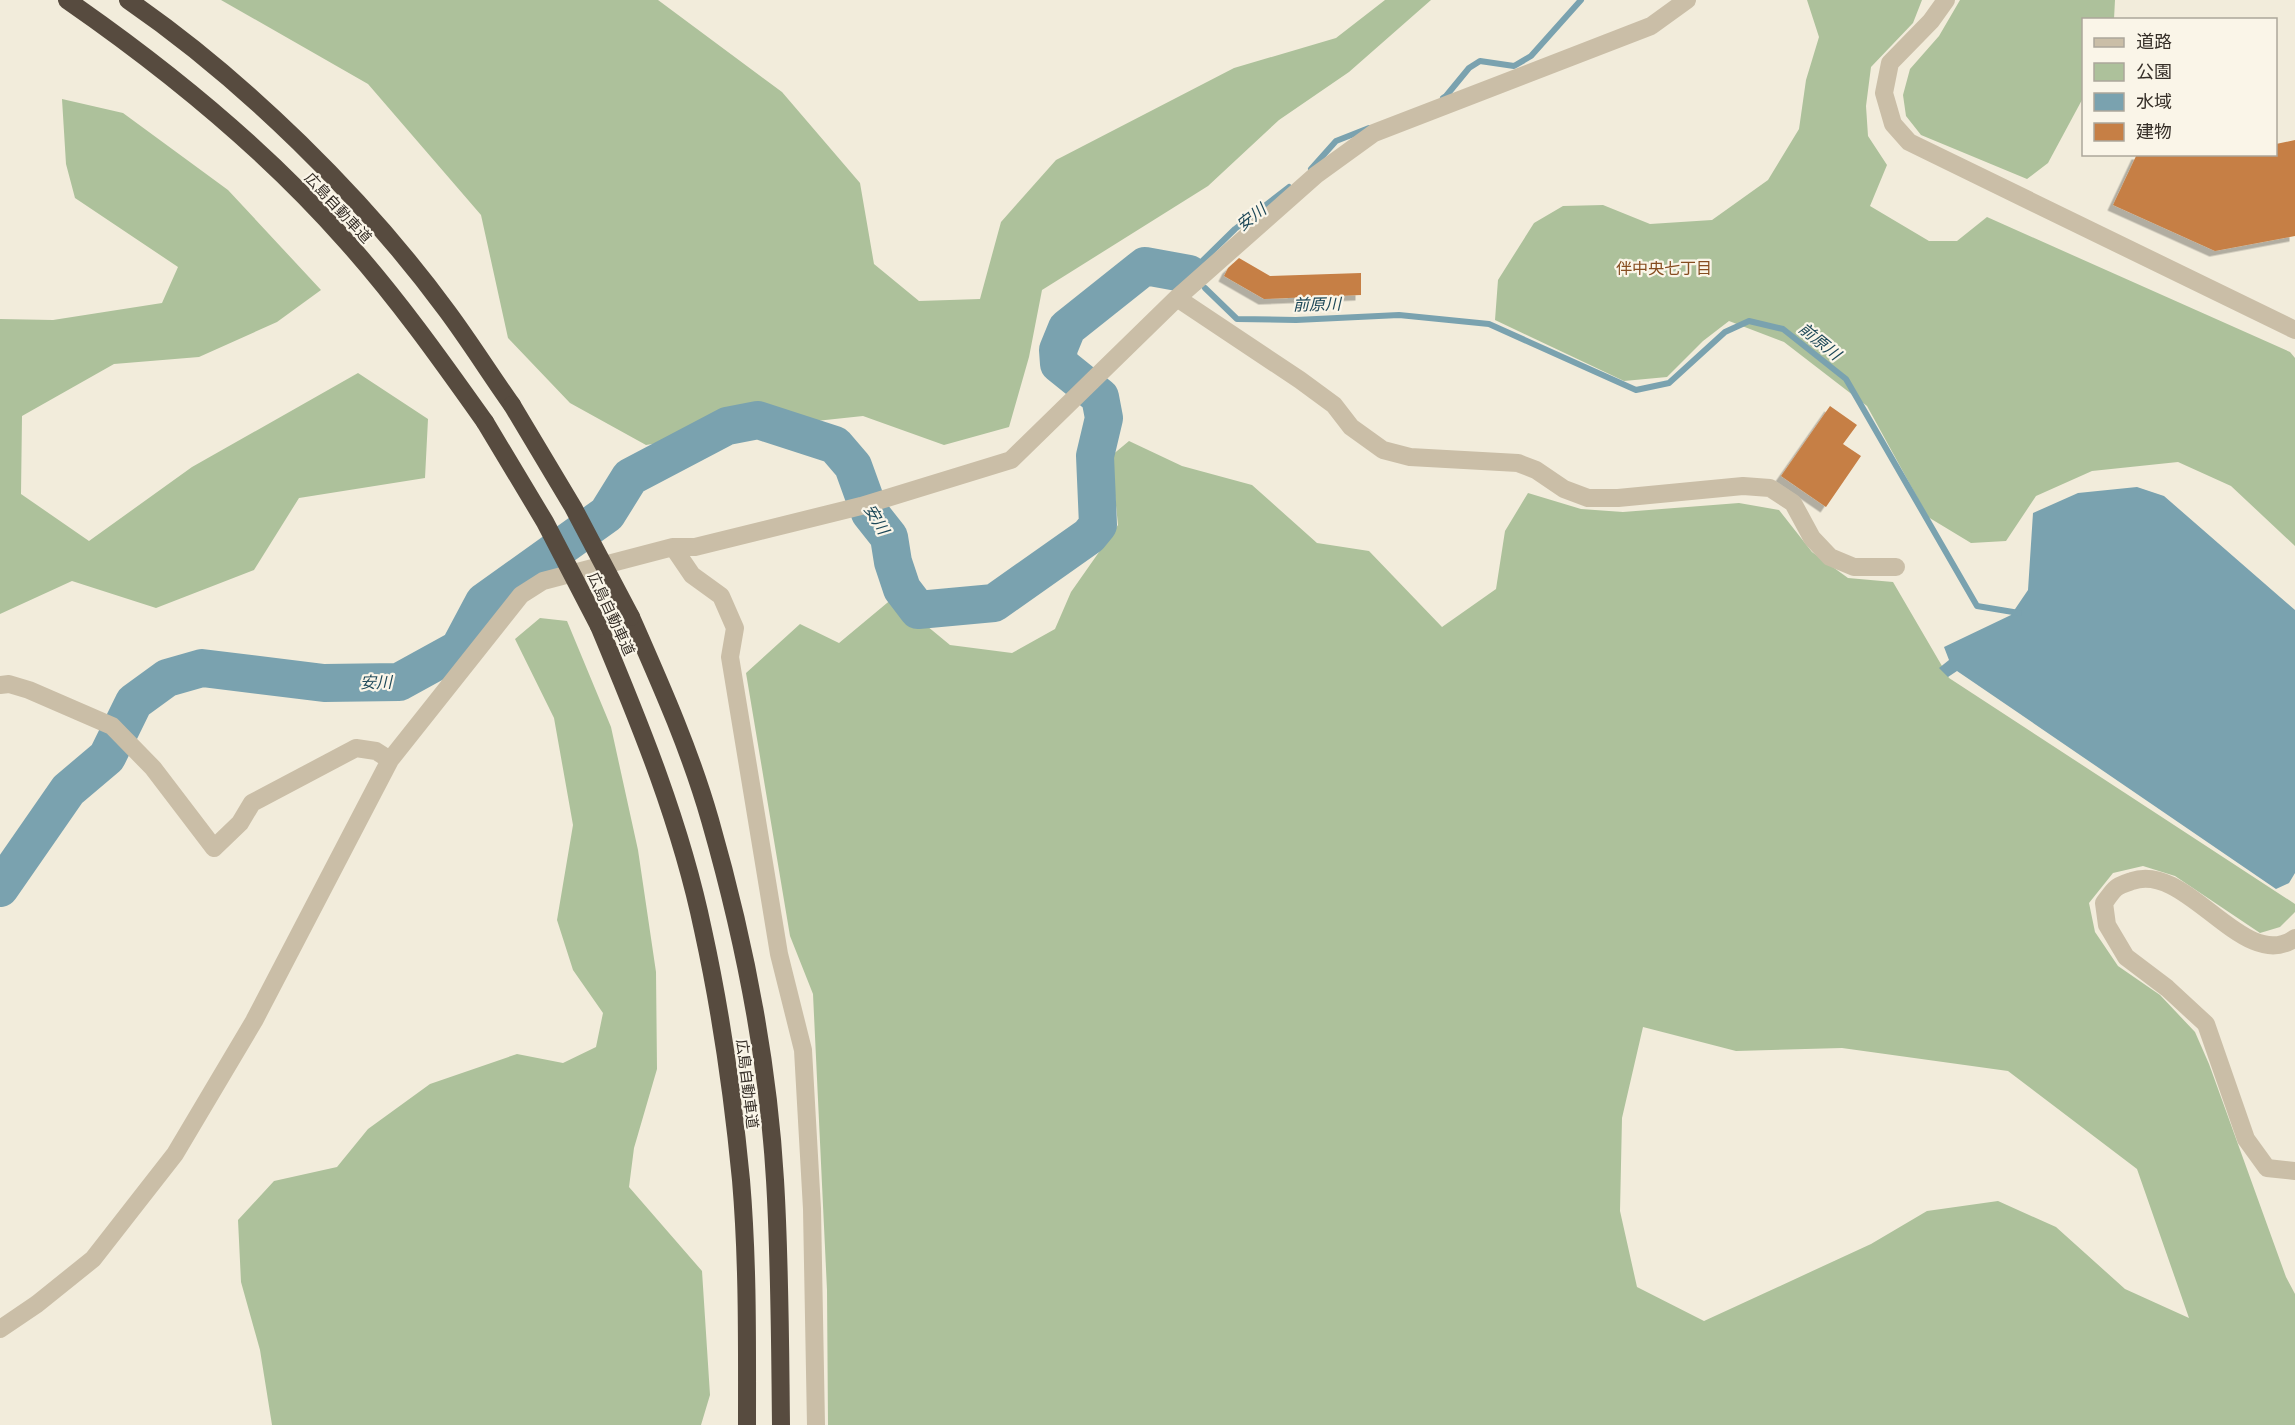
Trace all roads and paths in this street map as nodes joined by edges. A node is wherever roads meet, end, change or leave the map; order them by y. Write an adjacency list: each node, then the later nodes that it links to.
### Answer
1 (67, 0): 14 (highway, 広島自動車道, bridge)
2 (128, 0): 15 (highway, 広島自動車道, bridge)
3 (1946, 0): 6 (street)
4 (1682, 2): 5 (street)
5 (1177, 298): 7 (street); 8 (street)
6 (2295, 330)
7 (674, 547): 10 (street); 16 (street)
8 (1896, 567)
9 (0, 685): 10 (street)
10 (390, 760): 13 (street)
11 (2295, 938): 12 (street)
12 (2295, 1171)
13 (0, 1329)
14 (747, 1425)
15 (781, 1425)
16 (816, 1425)

